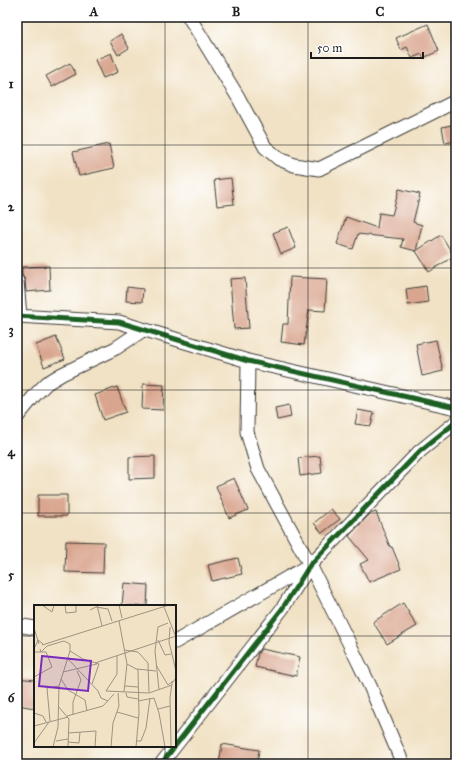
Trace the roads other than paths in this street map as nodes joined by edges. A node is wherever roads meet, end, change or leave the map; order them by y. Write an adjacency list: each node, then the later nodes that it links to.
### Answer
1 (189, 17): 2 (street)
2 (456, 101)
3 (17, 281): 4 (street)
4 (18, 316): 5 (street)
5 (143, 330): 6 (street); 8 (street)
6 (248, 361): 7 (street); 10 (street)
7 (456, 408)
8 (17, 417)
9 (456, 422): 10 (street)
10 (310, 565): 13 (street); 14 (street); 17 (street)
11 (17, 625): 12 (street)
12 (34, 628)
13 (176, 641)
14 (176, 745)
15 (174, 747): 16 (street)
16 (161, 764)
17 (403, 764)

